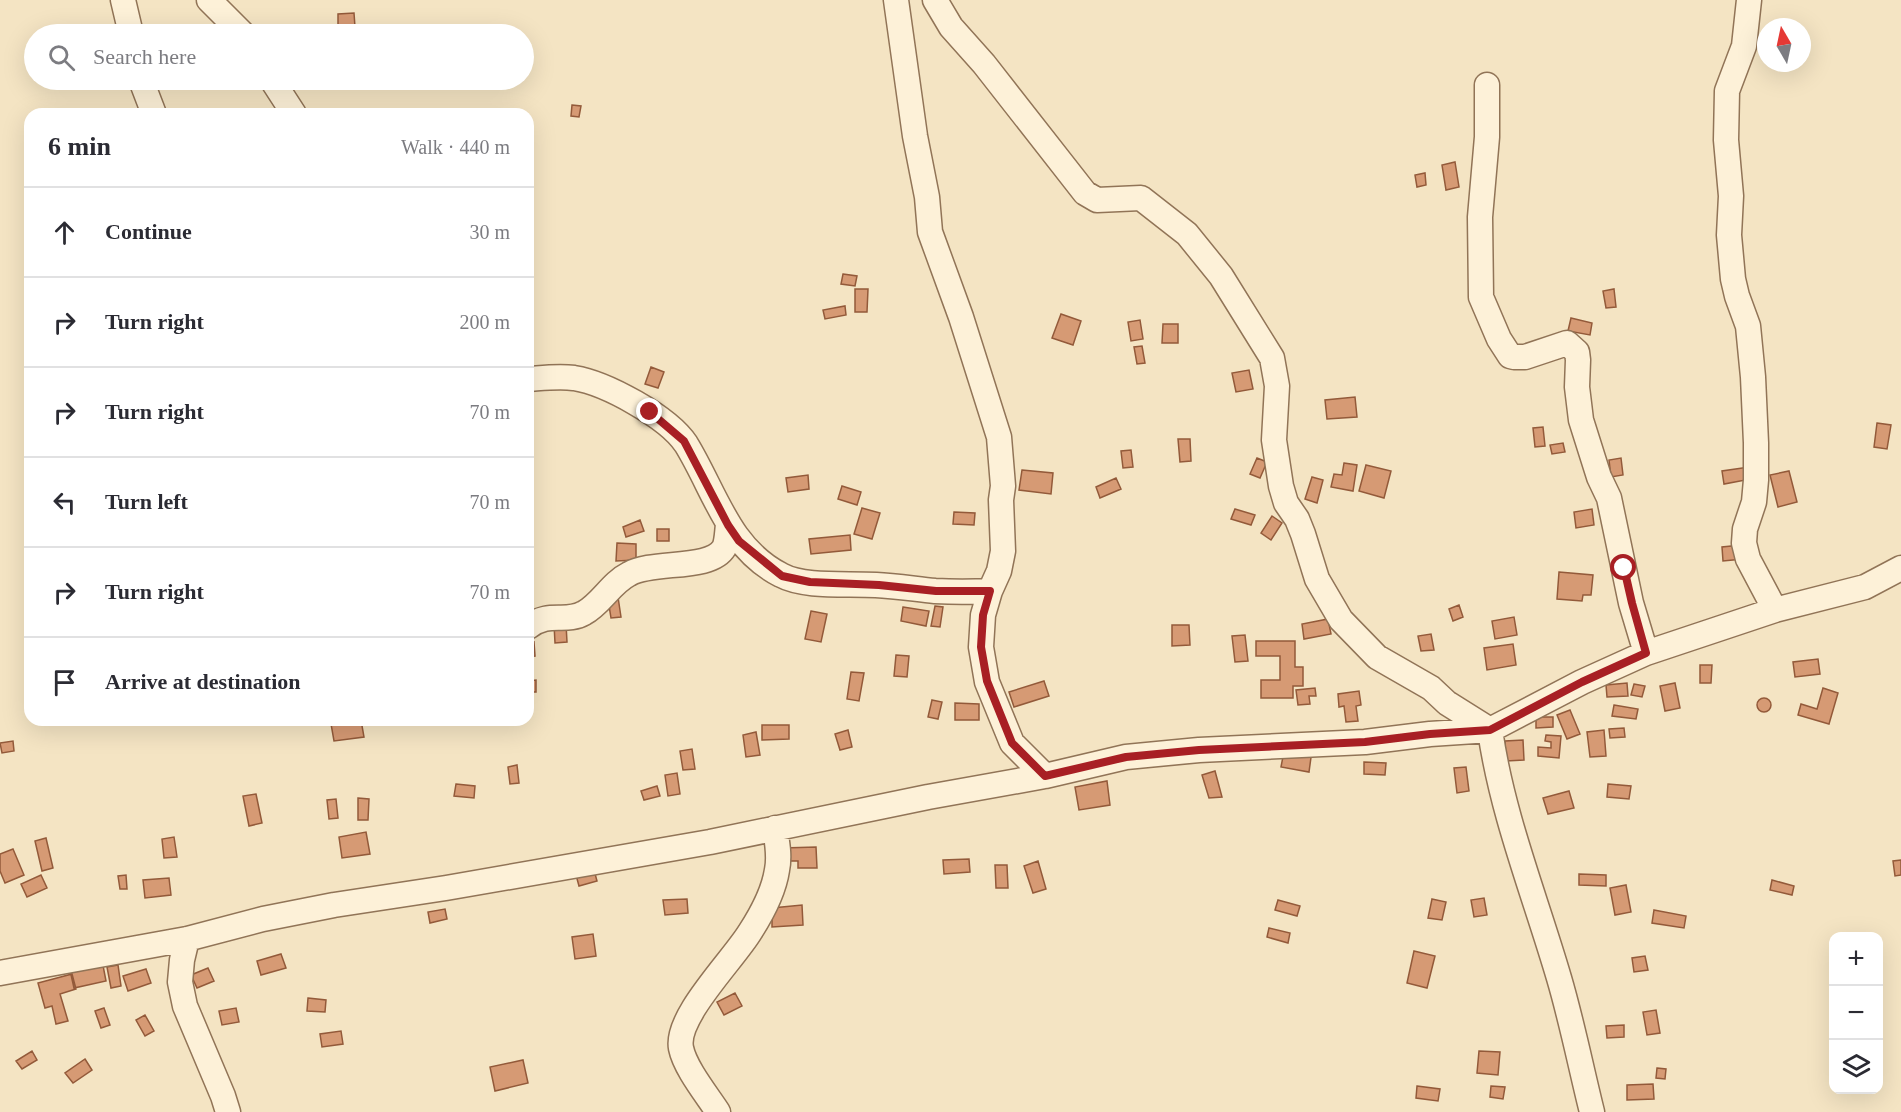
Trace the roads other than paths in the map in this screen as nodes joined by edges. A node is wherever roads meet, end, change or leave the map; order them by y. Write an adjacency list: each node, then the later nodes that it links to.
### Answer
1 (123, 0): 6 (street)
2 (209, 0): 7 (street)
3 (896, 0): 16 (street)
4 (935, 0): 20 (street)
5 (1749, 0): 17 (street)
6 (129, 24)
7 (233, 24)
8 (1487, 85): 19 (street)
9 (145, 90): 11 (street)
10 (278, 90): 12 (street)
11 (152, 108)
12 (290, 108)
13 (534, 379): 14 (street)
14 (728, 525): 16 (street); 18 (street)
15 (1901, 568): 17 (street)
16 (990, 591): 21 (street)
17 (1775, 610): 19 (street)
18 (534, 624)
19 (1646, 653): 20 (street)
20 (1490, 730): 21 (street); 27 (street)
21 (1045, 776): 22 (street)
22 (775, 828): 23 (street); 26 (street)
23 (187, 939): 24 (street); 25 (street)
24 (0, 973)
25 (228, 1112)
26 (718, 1112)
27 (1592, 1112)

